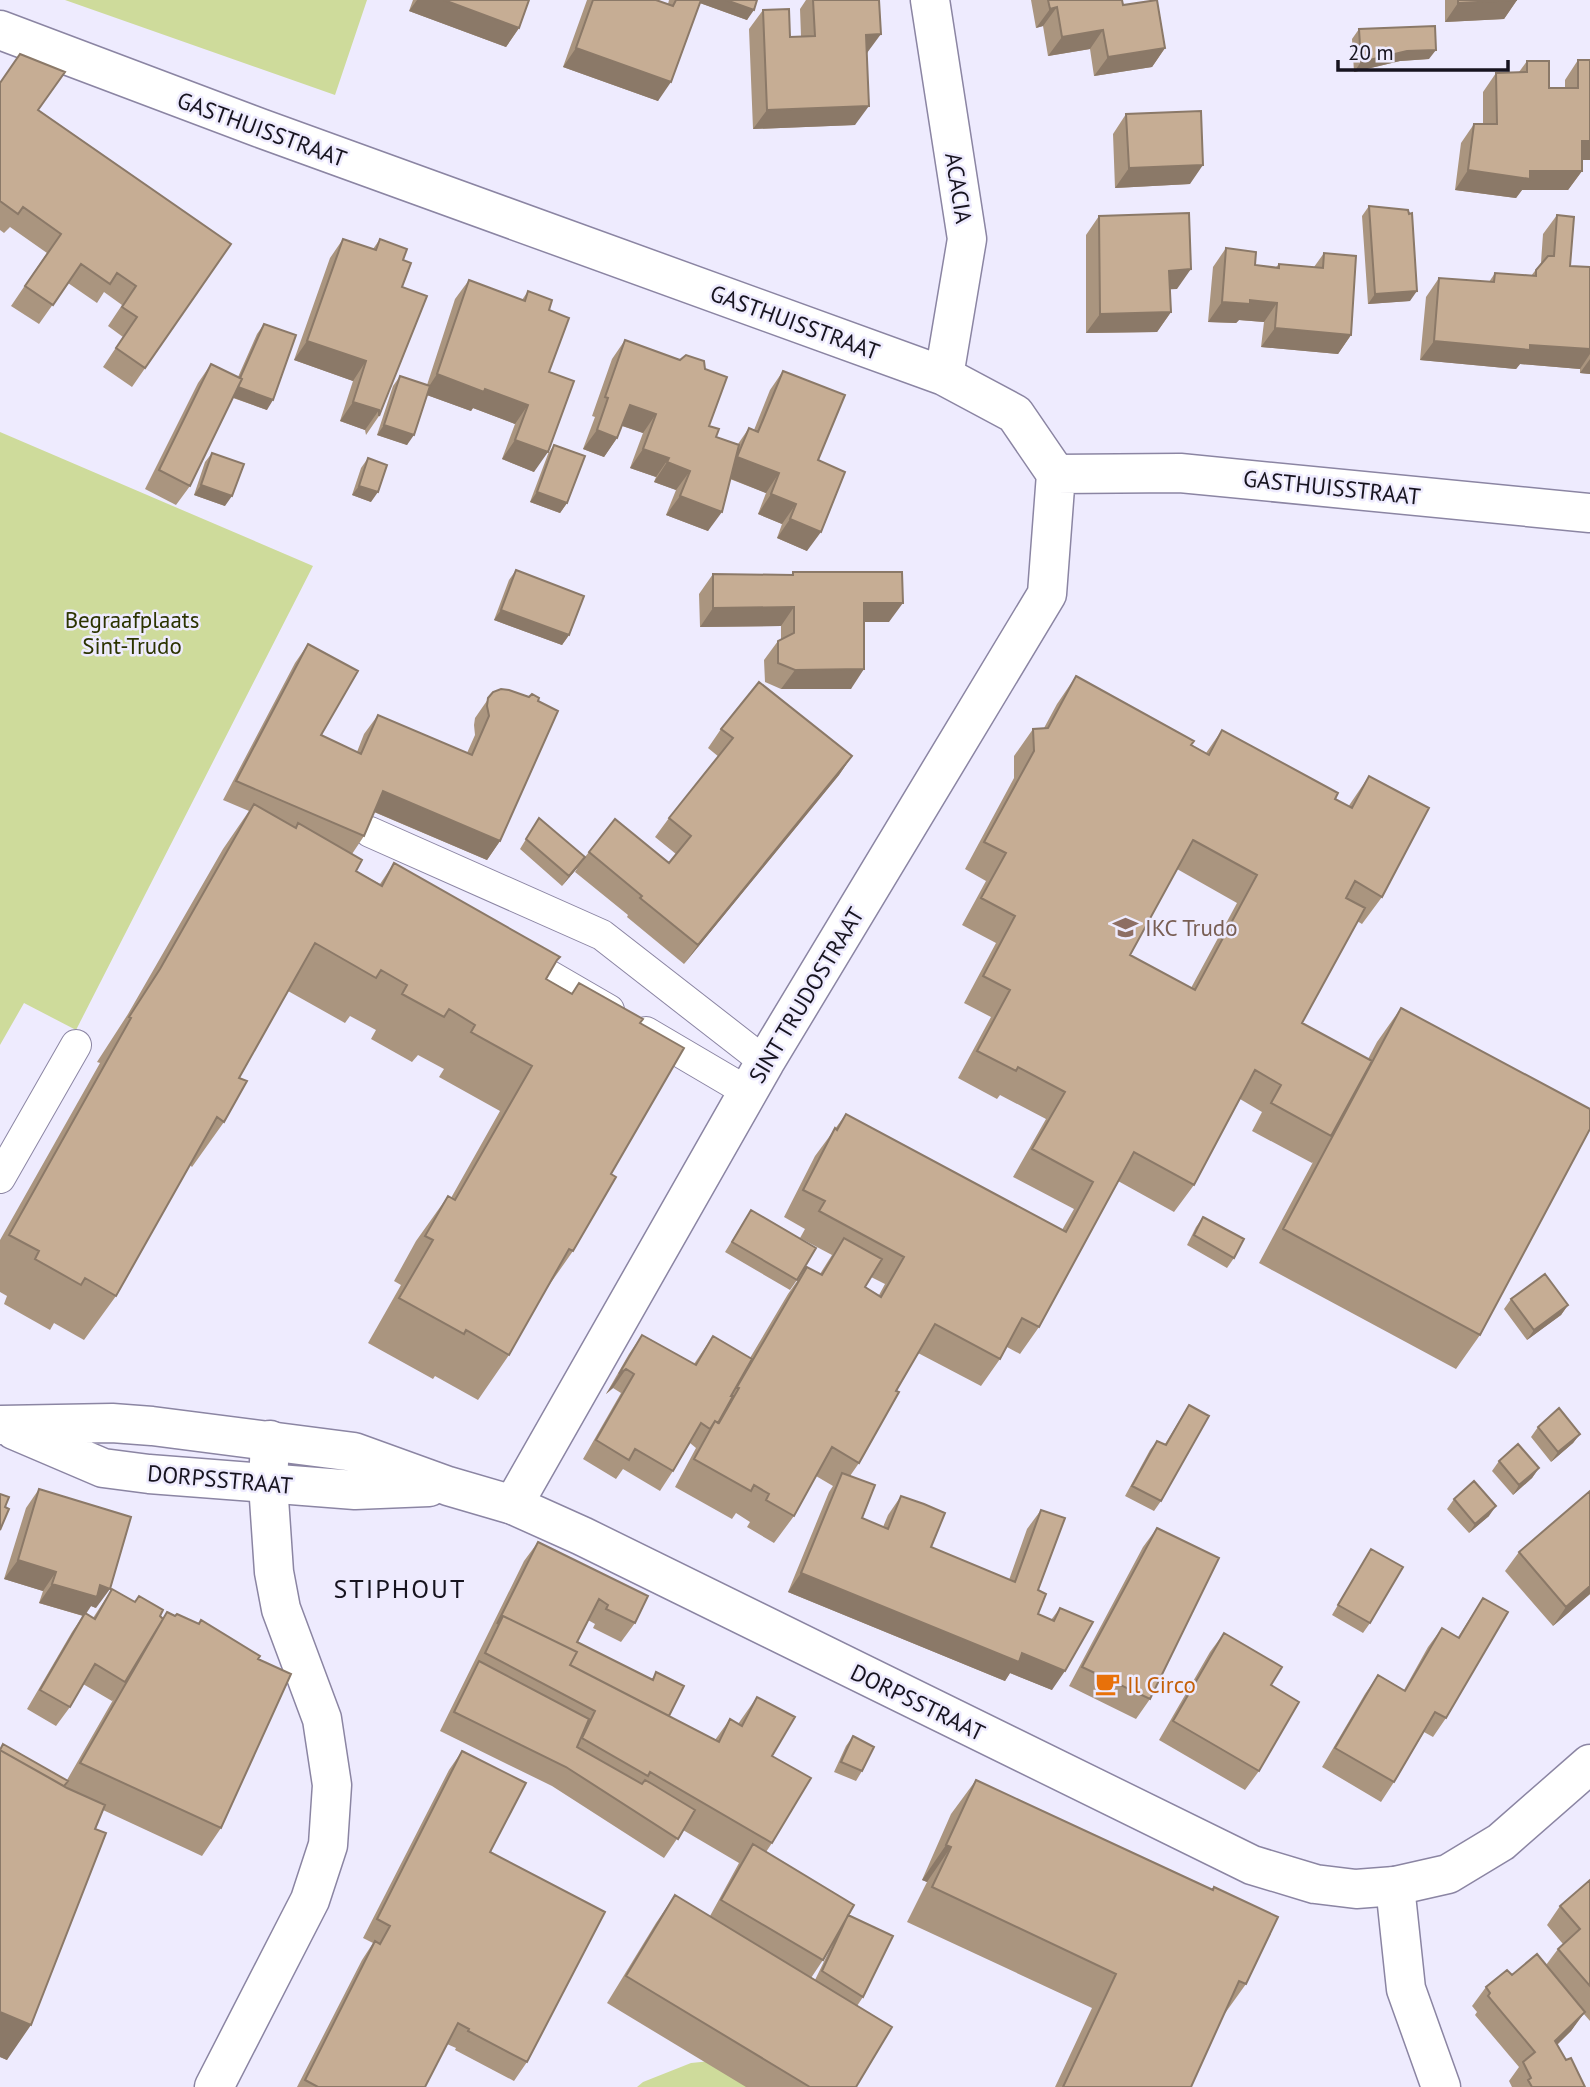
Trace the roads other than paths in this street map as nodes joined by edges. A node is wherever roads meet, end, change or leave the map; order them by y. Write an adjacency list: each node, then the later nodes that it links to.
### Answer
1 (930, 0): 3 (street, ACACIA)
2 (0, 30): 3 (street, GASTHUISSTRAAT)
3 (944, 376): 4 (street, GASTHUISSTRAAT)
4 (1056, 474): 5 (street, GASTHUISSTRAAT); 9 (street, SINT TRUDOSTRAAT)
5 (1590, 513)
6 (370, 832): 9 (lane)
7 (540, 970): 9 (lane)
8 (76, 1045): 10 (lane)
9 (757, 1077): 15 (street, SINT TRUDOSTRAAT)
10 (0, 1178)
11 (1, 1424): 12 (street, DORPSSTRAAT); 13 (street, DORPSSTRAAT)
12 (270, 1440): 13 (street); 14 (street, DORPSSTRAAT)
13 (268, 1484): 14 (street, DORPSSTRAAT); 18 (street)
14 (448, 1486): 15 (street, DORPSSTRAAT)
15 (513, 1505): 17 (street, DORPSSTRAAT)
16 (1590, 1764): 17 (street, DORPSSTRAAT)
17 (1395, 1886): 19 (street)
18 (214, 2087)
19 (1441, 2087)

